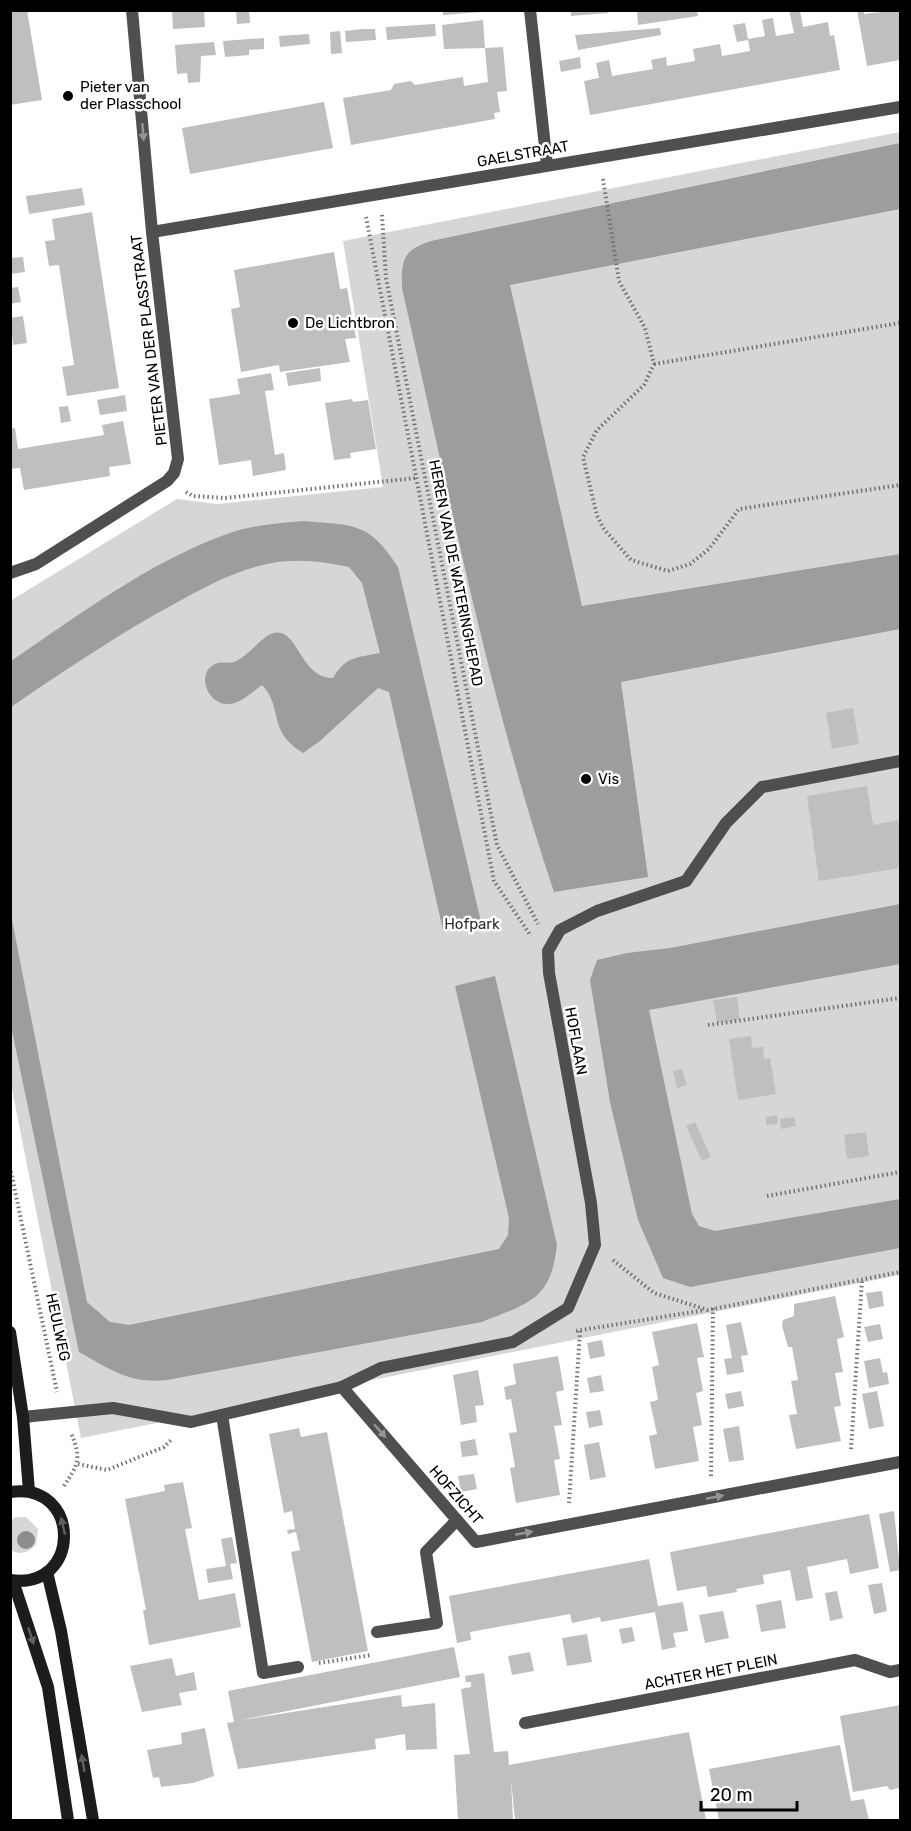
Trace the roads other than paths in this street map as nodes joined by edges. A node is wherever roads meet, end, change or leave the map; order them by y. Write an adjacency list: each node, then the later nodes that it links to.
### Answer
1 (132, 10): 5 (street, PIETER VAN DER PLASSTRAAT, one-way to 5)
2 (530, 10): 4 (street)
3 (900, 107): 4 (street, GAELSTRAAT)
4 (547, 165): 5 (street, GAELSTRAAT)
5 (152, 232): 6 (street, PIETER VAN DER PLASSTRAAT)
6 (10, 573)
7 (900, 761): 9 (street, HOFLAAN)
8 (10, 1332): 11 (street)
9 (342, 1387): 10 (street); 15 (street, HOFZICHT, one-way to 15)
10 (222, 1415): 11 (street); 19 (street)
11 (23, 1417): 13 (street)
12 (900, 1462): 15 (street, HOFZICHT, one-way to 12)
13 (29, 1491): 14 (street); 16 (street, one-way to 13)
14 (10, 1492)
15 (457, 1520): 18 (street)
16 (47, 1572): 17 (street); 23 (street, one-way to 16)
17 (12, 1580): 22 (street, one-way to 22)
18 (377, 1632)
19 (298, 1667)
20 (900, 1670): 21 (street, ACHTER HET PLEIN)
21 (525, 1723)
22 (68, 1821)
23 (93, 1821)

